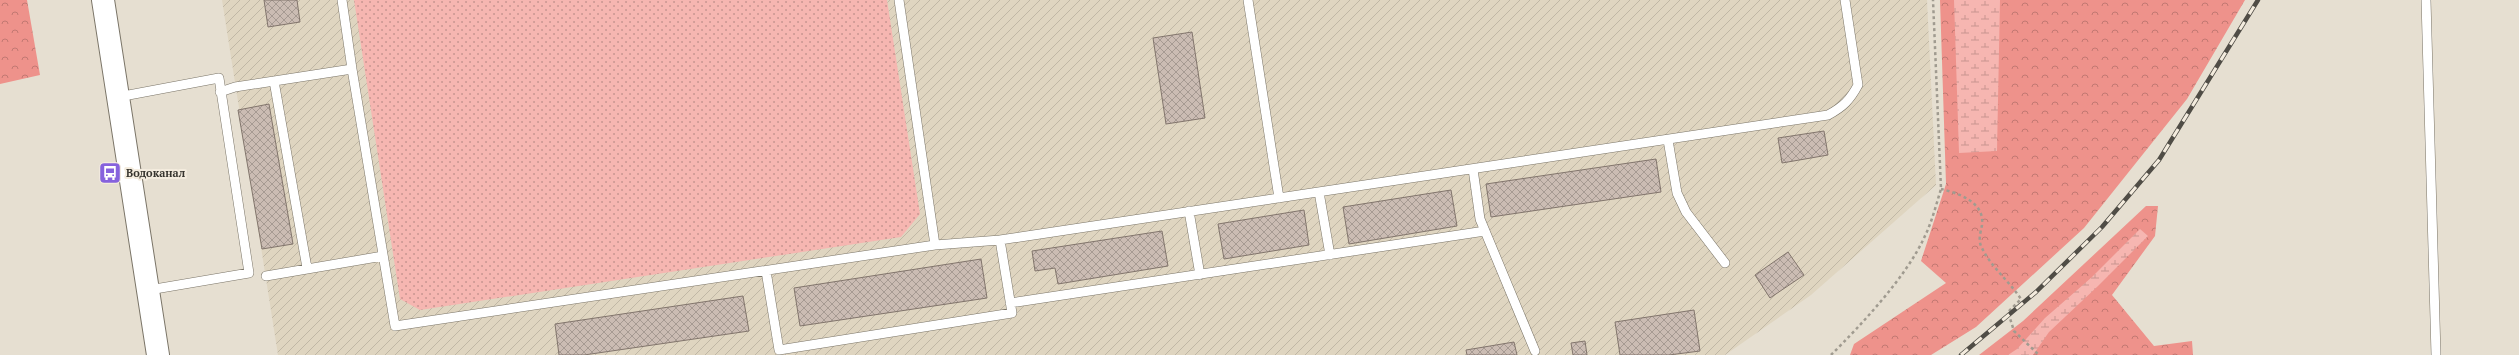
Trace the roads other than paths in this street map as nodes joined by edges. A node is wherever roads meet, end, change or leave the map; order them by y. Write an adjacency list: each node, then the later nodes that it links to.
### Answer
1 (103, 0): 10 (street)
2 (342, 0): 7 (lane)
3 (899, 0): 18 (lane)
4 (1248, 0): 14 (lane)
5 (1845, 0): 11 (lane)
6 (2426, 0): 30 (lane)
7 (352, 69): 8 (lane); 20 (lane)
8 (274, 80): 9 (lane); 22 (lane)
9 (220, 92): 10 (lane); 26 (lane)
10 (118, 97): 26 (street)
11 (1668, 140): 12 (lane); 21 (lane)
12 (1473, 169): 13 (lane); 16 (lane)
13 (1319, 192): 14 (lane); 19 (lane)
14 (1279, 198): 15 (lane)
15 (1189, 212): 17 (lane); 24 (lane)
16 (1485, 231): 19 (lane); 28 (lane)
17 (1000, 240): 18 (lane); 27 (lane)
18 (935, 245): 23 (lane)
19 (1330, 255): 24 (lane)
20 (383, 256): 22 (lane); 23 (lane)
21 (1725, 263)
22 (307, 268): 25 (lane)
23 (766, 270): 27 (lane)
24 (1200, 275): 27 (lane)
25 (266, 276)
26 (148, 290): 29 (street)
27 (1010, 303)
28 (1535, 351)
29 (158, 355)
30 (2436, 355)

